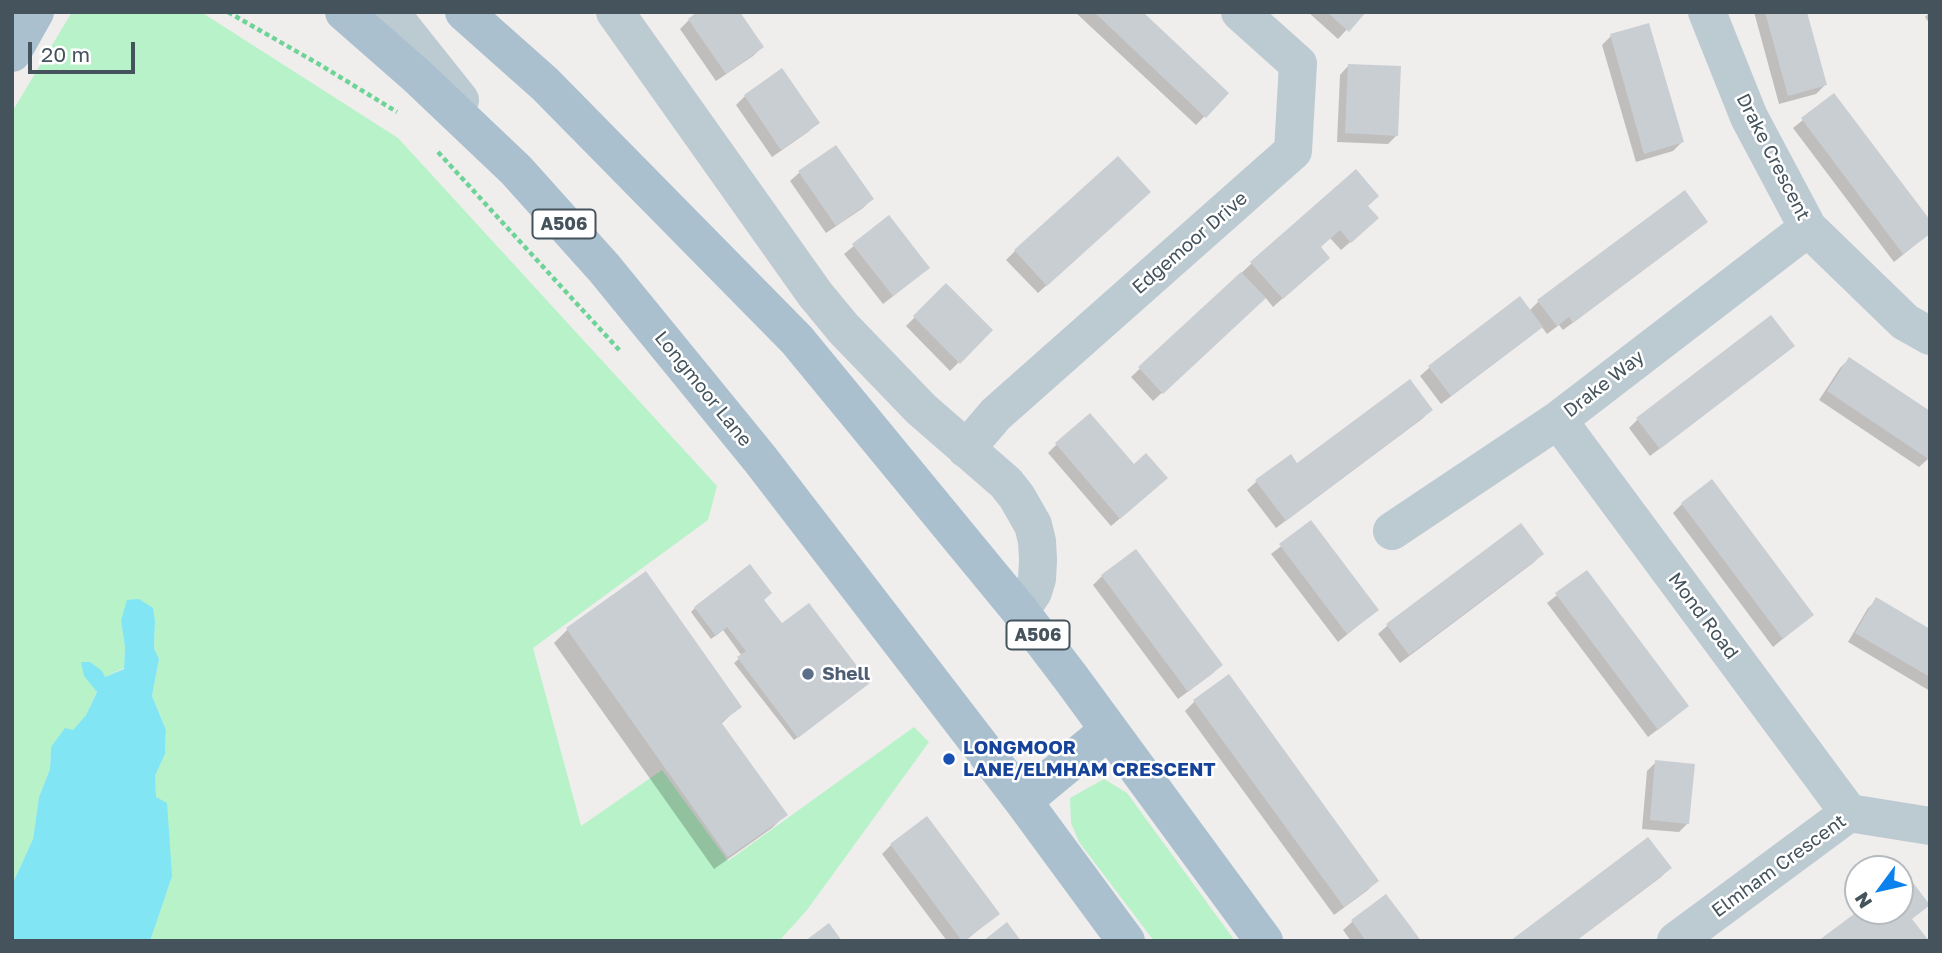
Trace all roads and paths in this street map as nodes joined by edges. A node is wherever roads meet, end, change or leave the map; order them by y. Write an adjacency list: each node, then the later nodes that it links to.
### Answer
1 (35, 12): 9 (main road)
2 (228, 12): 10 (path)
3 (344, 12): 12 (main road, Longmoor Lane / A506)
4 (390, 12): 12 (street)
5 (464, 12): 19 (main road, A506)
6 (615, 12): 17 (street)
7 (1240, 12): 17 (street, Edgemoor Drive)
8 (1707, 12): 13 (street, Drake Crescent)
9 (12, 52)
10 (407, 117)
11 (435, 148): 15 (path)
12 (516, 170): 21 (main road, Longmoor Lane / A506)
13 (1808, 228): 14 (street, Drake Crescent); 16 (street, Drake Way)
14 (1930, 336)
15 (622, 354)
16 (1558, 420): 18 (street, Drake Way); 22 (street, Mond Road)
17 (966, 449): 19 (street)
18 (1392, 531)
19 (1020, 611): 20 (main road, A506)
20 (1109, 730): 21 (main road); 25 (main road, A506)
21 (1023, 801): 24 (main road, Longmoor Lane / A506)
22 (1849, 813): 23 (street, Elmham Crescent); 26 (street, Elmham Crescent)
23 (1930, 826)
24 (1126, 941)
25 (1264, 941)
26 (1676, 941)

